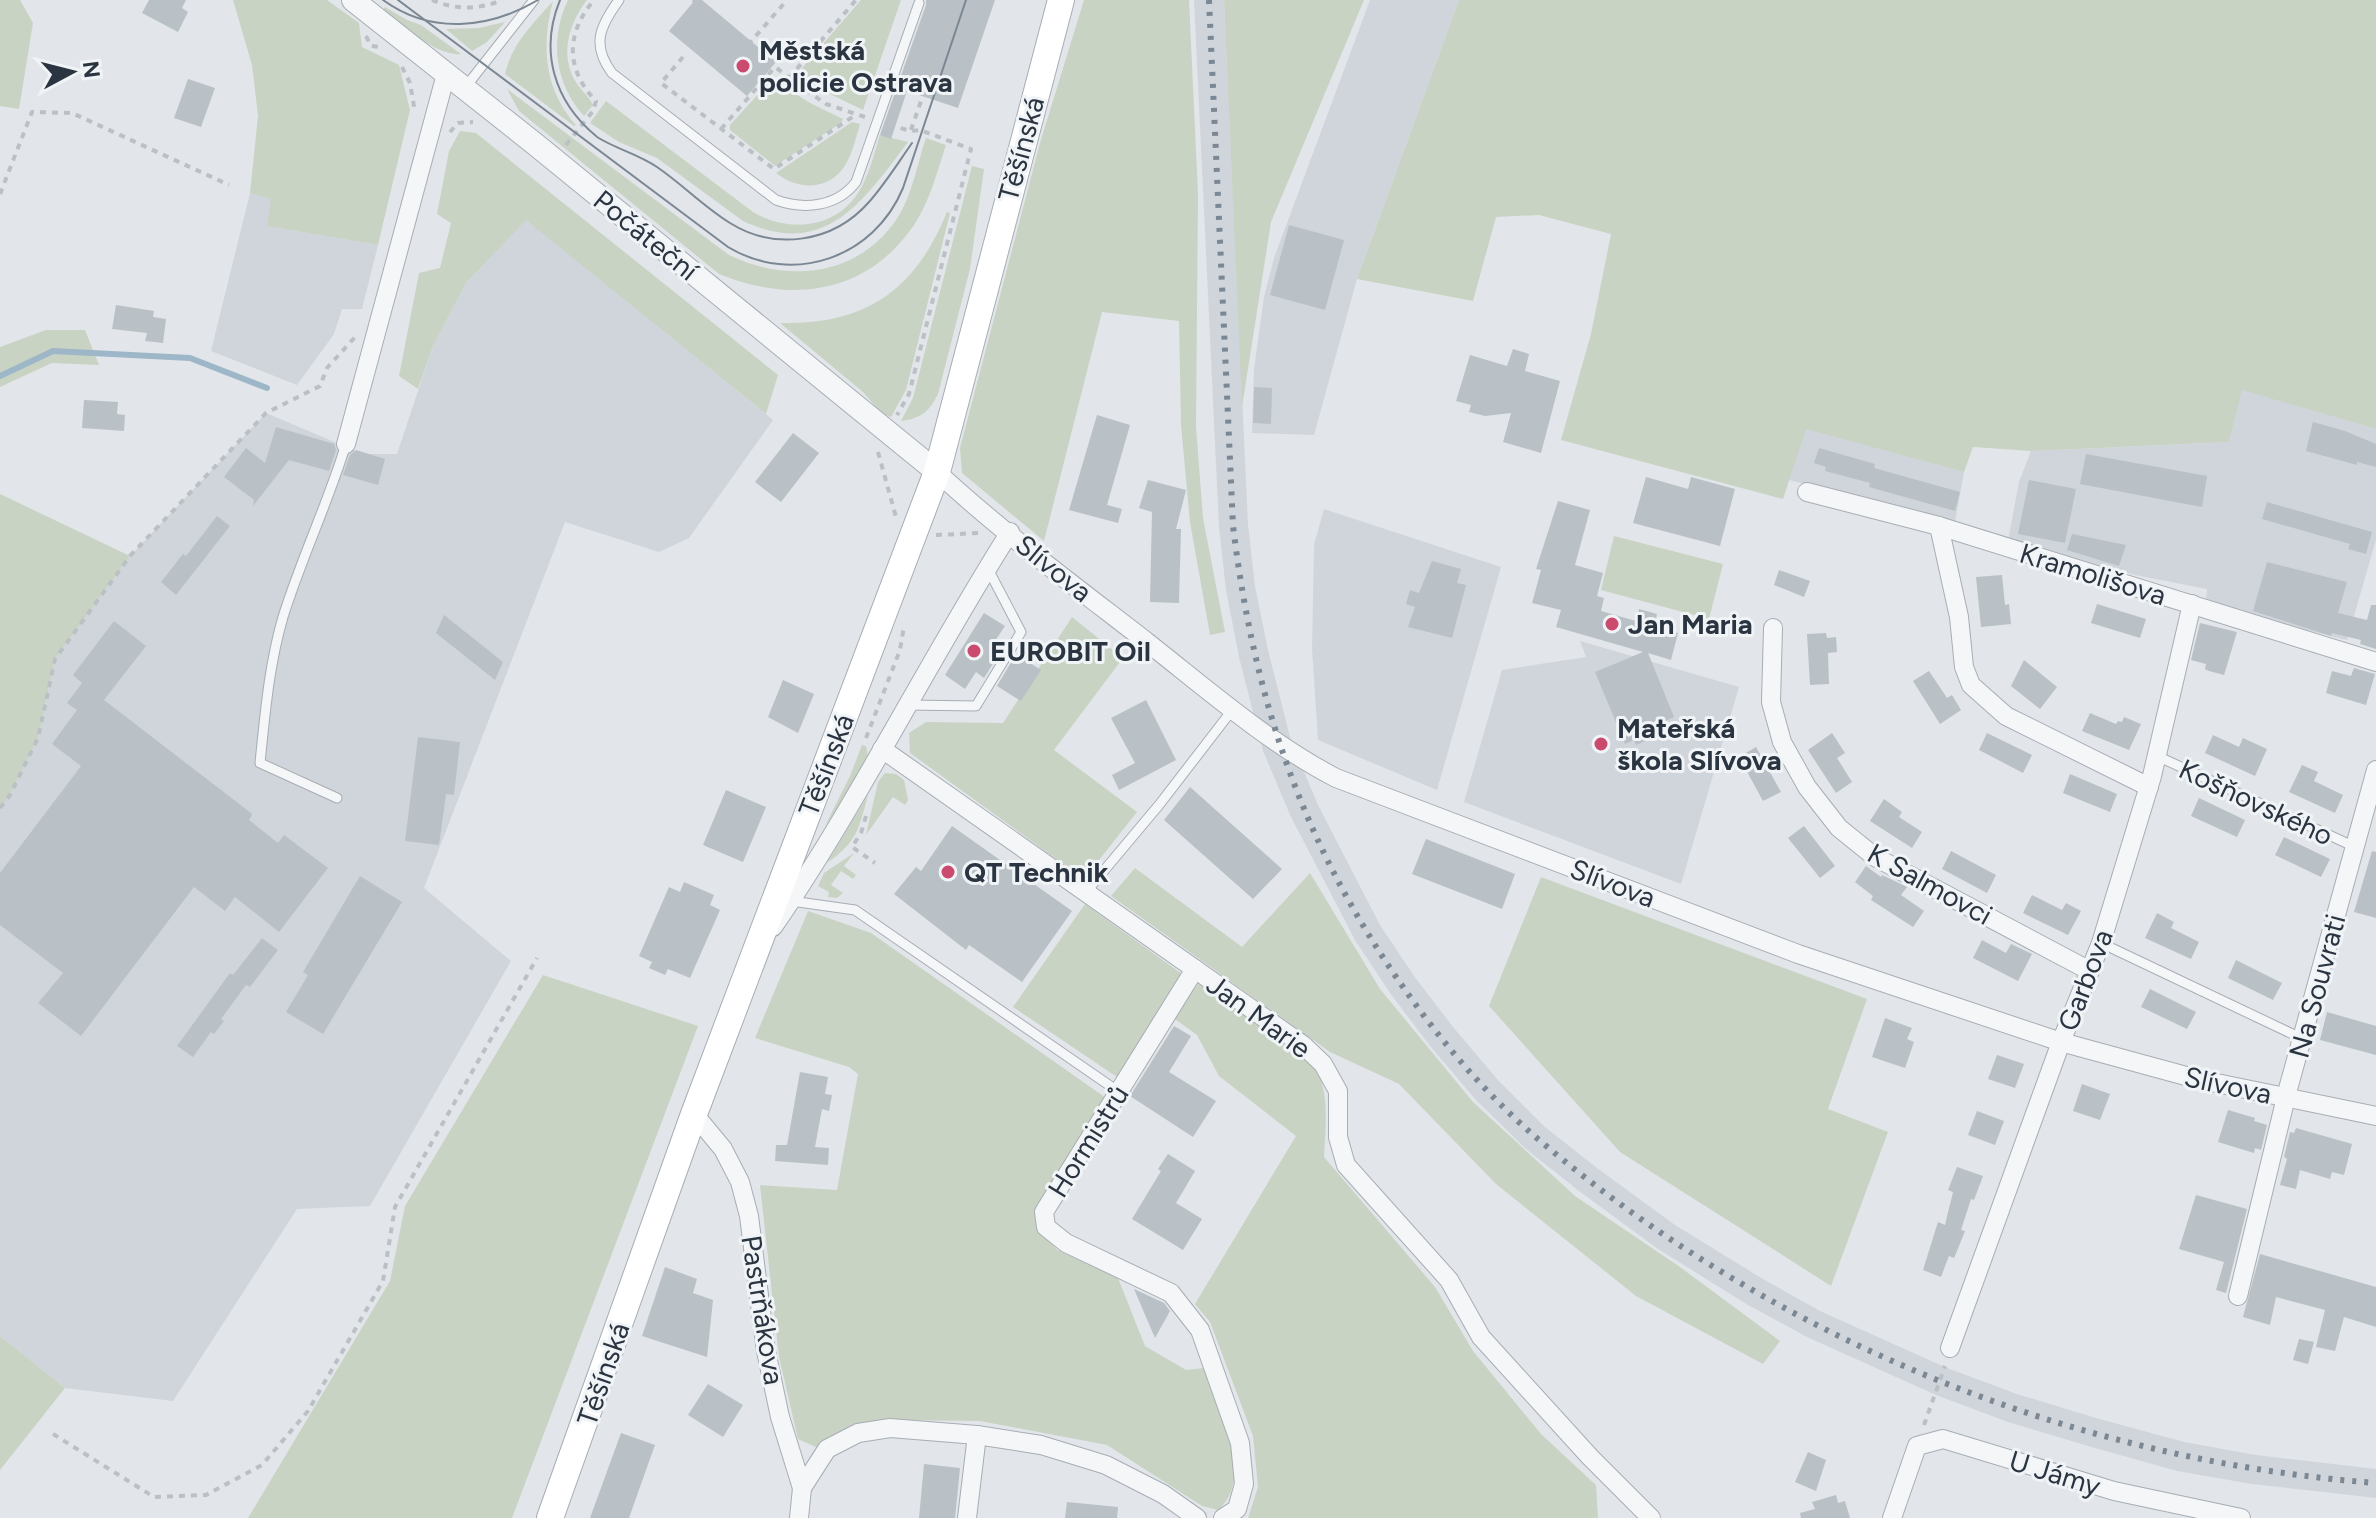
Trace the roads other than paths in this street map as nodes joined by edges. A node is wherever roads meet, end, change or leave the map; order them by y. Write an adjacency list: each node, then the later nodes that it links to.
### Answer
1 (534, 0): 7 (lane)
2 (619, 0): 4 (lane)
3 (1061, 0): 9 (main road, Těšínská)
4 (919, 3)
5 (360, 5): 6 (street, Počáteční)
6 (446, 74): 7 (street, Počáteční); 8 (street)
7 (464, 89): 9 (street, Počáteční)
8 (346, 444): 23 (lane)
9 (937, 472): 12 (street, Slívova); 26 (main road, Těšínská)
10 (1807, 492): 11 (street, Kramolišova)
11 (1939, 526): 14 (street, Kramolišova); 22 (street, Košňovského)
12 (1010, 532): 13 (street); 18 (street, Slívova)
13 (987, 566): 17 (street); 17 (lane)
14 (2192, 604): 16 (street, Kramolišova); 20 (street, Garbova)
15 (1773, 628): 29 (street, K Salmovci)
16 (2376, 662)
17 (909, 705): 19 (street)
18 (1233, 709): 25 (lane); 31 (street, Slívova)
19 (882, 749): 25 (street, Jan Marie); 26 (street)
20 (2157, 756): 22 (street, Garbova); 24 (lane, Košňovského)
21 (2376, 770): 24 (street, Na Souvrati)
22 (2149, 787): 27 (street, Garbova)
23 (337, 798)
24 (2355, 847): 30 (street, Na Souvrati)
25 (1086, 892): 28 (street, Jan Marie)
26 (784, 899): 32 (lane); 34 (main road, Těšínská)
27 (2101, 943): 29 (street, Garbova); 30 (lane)
28 (1195, 969): 32 (street, Hormistrů); 40 (street, Jan Marie)
29 (2090, 971): 31 (street, Garbova)
30 (2303, 1039): 33 (street, Na Souvrati)
31 (2061, 1042): 33 (street, Slívova); 37 (street, Garbova)
32 (1119, 1092): 45 (street, Hormistrů)
33 (2286, 1098): 35 (street, Slívova); 36 (street, Na Souvrati)
34 (694, 1114): 39 (street, Pastrňákova); 41 (main road, Těšínská)
35 (2376, 1116)
36 (2238, 1296)
37 (1950, 1348)
38 (977, 1435): 39 (street); 43 (street); 44 (street)
39 (802, 1488): 42 (street, Pastrňákova)
40 (1647, 1516)
41 (550, 1518)
42 (799, 1518)
43 (967, 1518)
44 (1197, 1518)
45 (1223, 1518)
46 (1892, 1518): 47 (street, U Jámy)
47 (2241, 1518)

